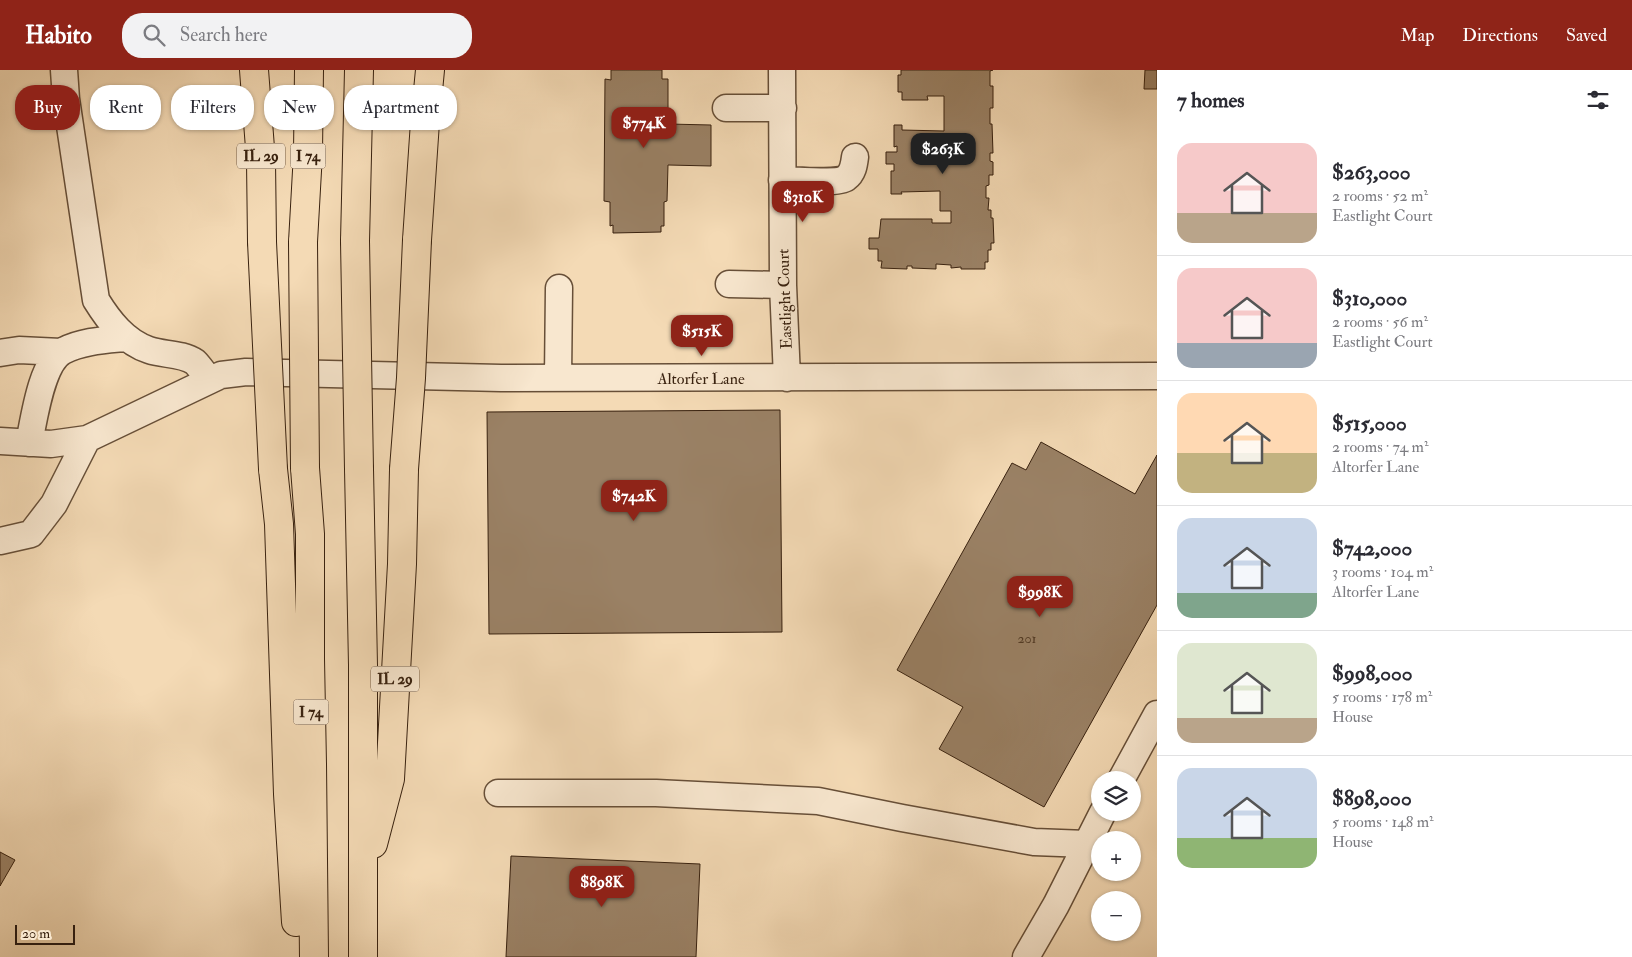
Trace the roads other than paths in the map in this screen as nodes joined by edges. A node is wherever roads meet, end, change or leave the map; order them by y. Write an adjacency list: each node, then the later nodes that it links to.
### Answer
1 (64, 70): 16 (street)
2 (254, 70): 33 (highway, IL 29, bridge)
3 (304, 70): 10 (highway)
4 (309, 70): 10 (highway, I 74)
5 (359, 70): 32 (highway, bridge)
6 (430, 70): 32 (highway, IL 29, bridge)
7 (782, 70): 9 (street, Eastlight Court)
8 (726, 108): 9 (street)
9 (783, 108): 12 (street, Eastlight Court)
10 (308, 153): 34 (highway, I 74, bridge)
11 (855, 157): 12 (street)
12 (782, 180): 14 (street, Eastlight Court)
13 (729, 284): 14 (street)
14 (783, 285): 21 (street, Eastlight Court)
15 (559, 288): 20 (street)
16 (126, 338): 18 (street); 22 (street)
17 (0, 352): 18 (street)
18 (61, 352): 25 (street)
19 (1157, 376): 21 (street, Altorfer Lane)
20 (558, 378): 21 (street, Altorfer Lane); 22 (street, Altorfer Lane)
21 (787, 378)
22 (210, 380): 23 (street, Altorfer Lane)
23 (87, 439): 25 (street, Altorfer Lane); 26 (street)
24 (0, 442): 25 (street, Altorfer Lane)
25 (29, 443)
26 (0, 541)
27 (1157, 714): 28 (street)
28 (1126, 771)
29 (498, 793): 31 (street)
30 (1098, 821): 31 (street)
31 (1087, 844): 36 (street)
32 (362, 887): 35 (highway)
33 (298, 957)
34 (314, 957)
35 (363, 957)
36 (1026, 957)

